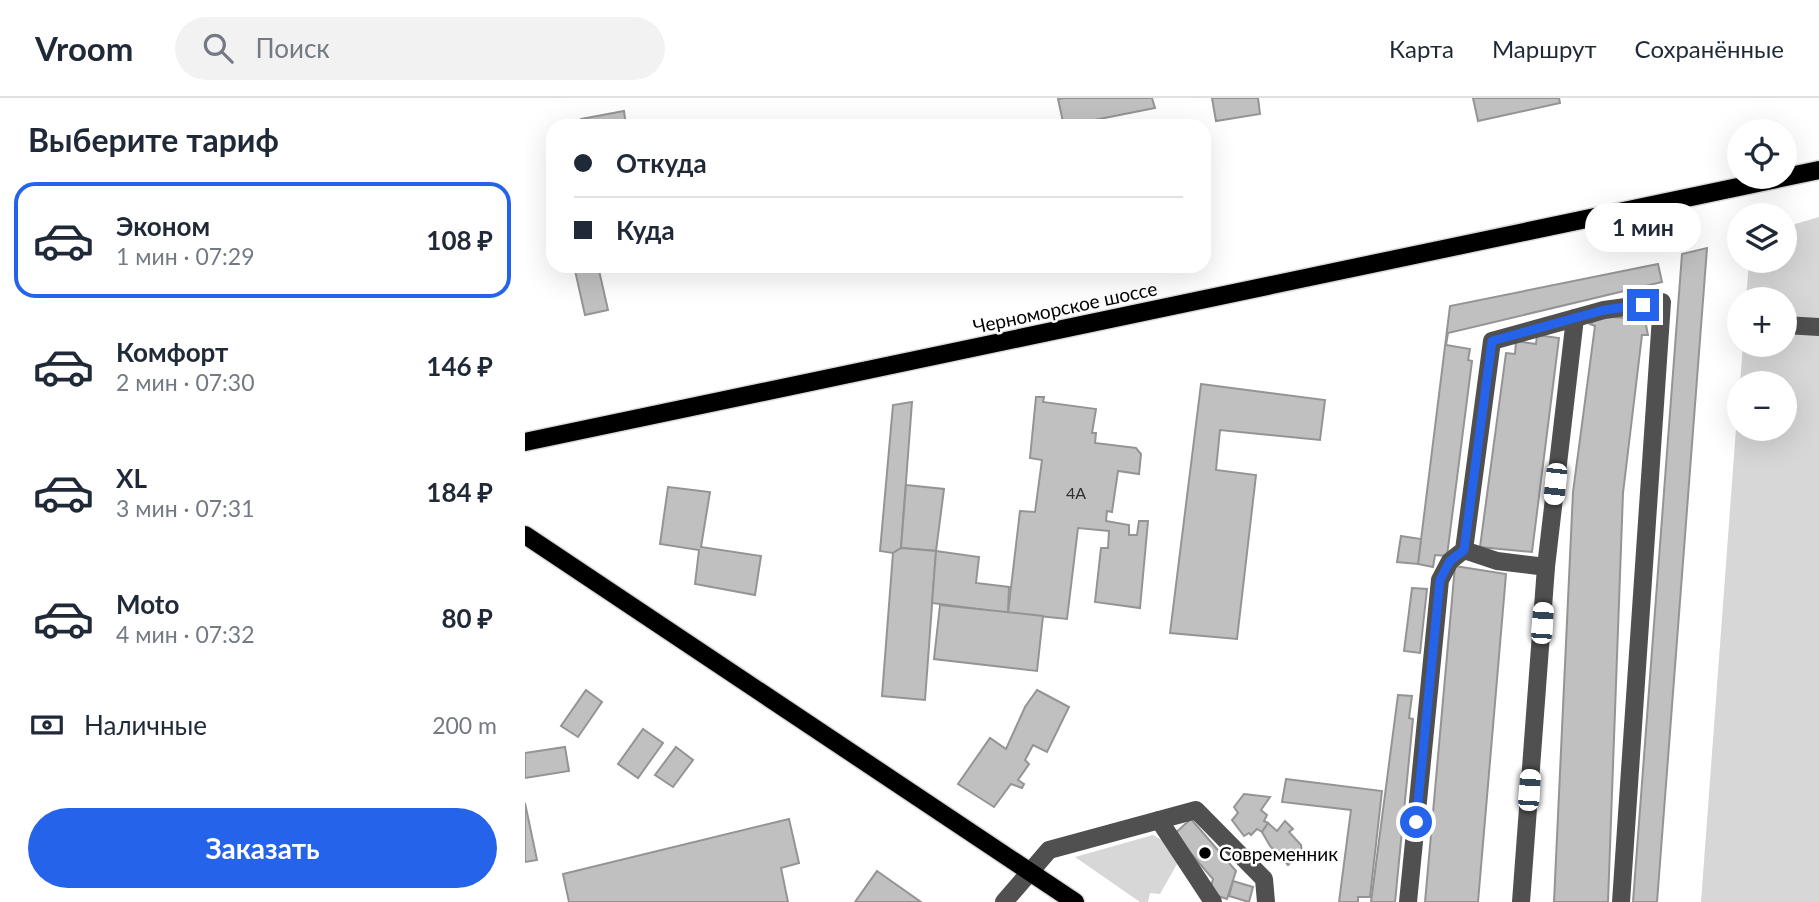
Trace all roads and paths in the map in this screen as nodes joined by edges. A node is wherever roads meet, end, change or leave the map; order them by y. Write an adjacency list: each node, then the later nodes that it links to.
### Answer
1 (1819, 170): 5 (main road, Черноморское шоссе)
2 (1575, 318): 9 (lane); 10 (lane); 19 (lane)
3 (1797, 326): 4 (lane)
4 (1819, 327)
5 (525, 442)
6 (525, 521): 8 (main road)
7 (525, 536): 8 (main road)
8 (547, 548): 12 (main road)
9 (1464, 550): 10 (lane); 17 (lane)
10 (1546, 568): 18 (lane)
11 (1159, 820): 12 (lane); 15 (lane); 16 (lane)
12 (1032, 873): 13 (lane); 14 (main road)
13 (1005, 902)
14 (1075, 902)
15 (1213, 902)
16 (1266, 902)
17 (1408, 902)
18 (1521, 902)
19 (1621, 902)

